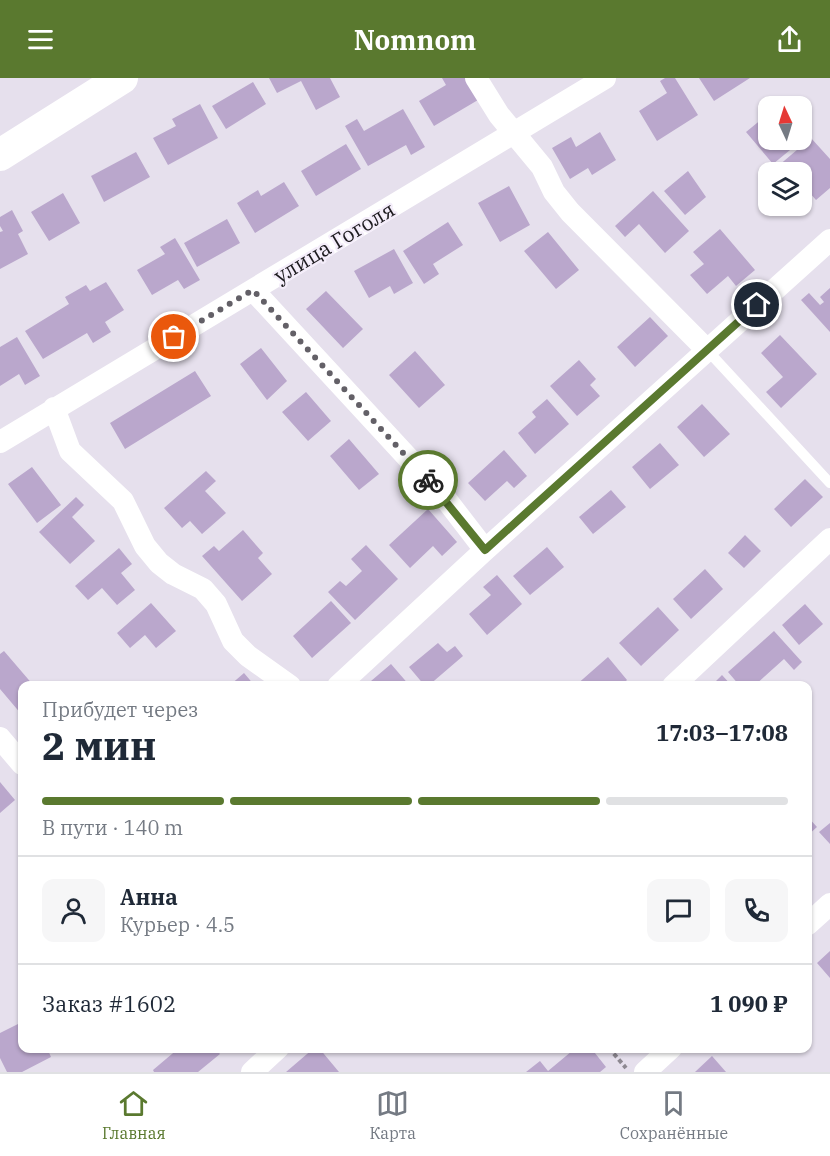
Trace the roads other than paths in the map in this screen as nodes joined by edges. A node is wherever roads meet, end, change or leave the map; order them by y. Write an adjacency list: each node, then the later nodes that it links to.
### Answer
1 (122, 78): 5 (street)
2 (476, 78): 4 (street)
3 (605, 78): 4 (street, улица Гоголя)
4 (514, 134): 7 (street, улица Гоголя); 8 (street)
5 (0, 155)
6 (830, 240): 8 (street)
7 (253, 290): 9 (street, улица Гоголя); 13 (street)
8 (707, 350): 11 (lane); 13 (street)
9 (54, 408): 10 (street, улица Гоголя); 14 (street)
10 (0, 442)
11 (830, 483)
12 (830, 539): 16 (street)
13 (485, 550): 15 (street)
14 (283, 681)
15 (343, 681)
16 (678, 681)
17 (0, 738): 18 (street)
18 (18, 759)
19 (830, 904): 20 (street)
20 (812, 920)
21 (273, 1053): 23 (street)
22 (666, 1053): 24 (street)
23 (252, 1072)
24 (645, 1072)

